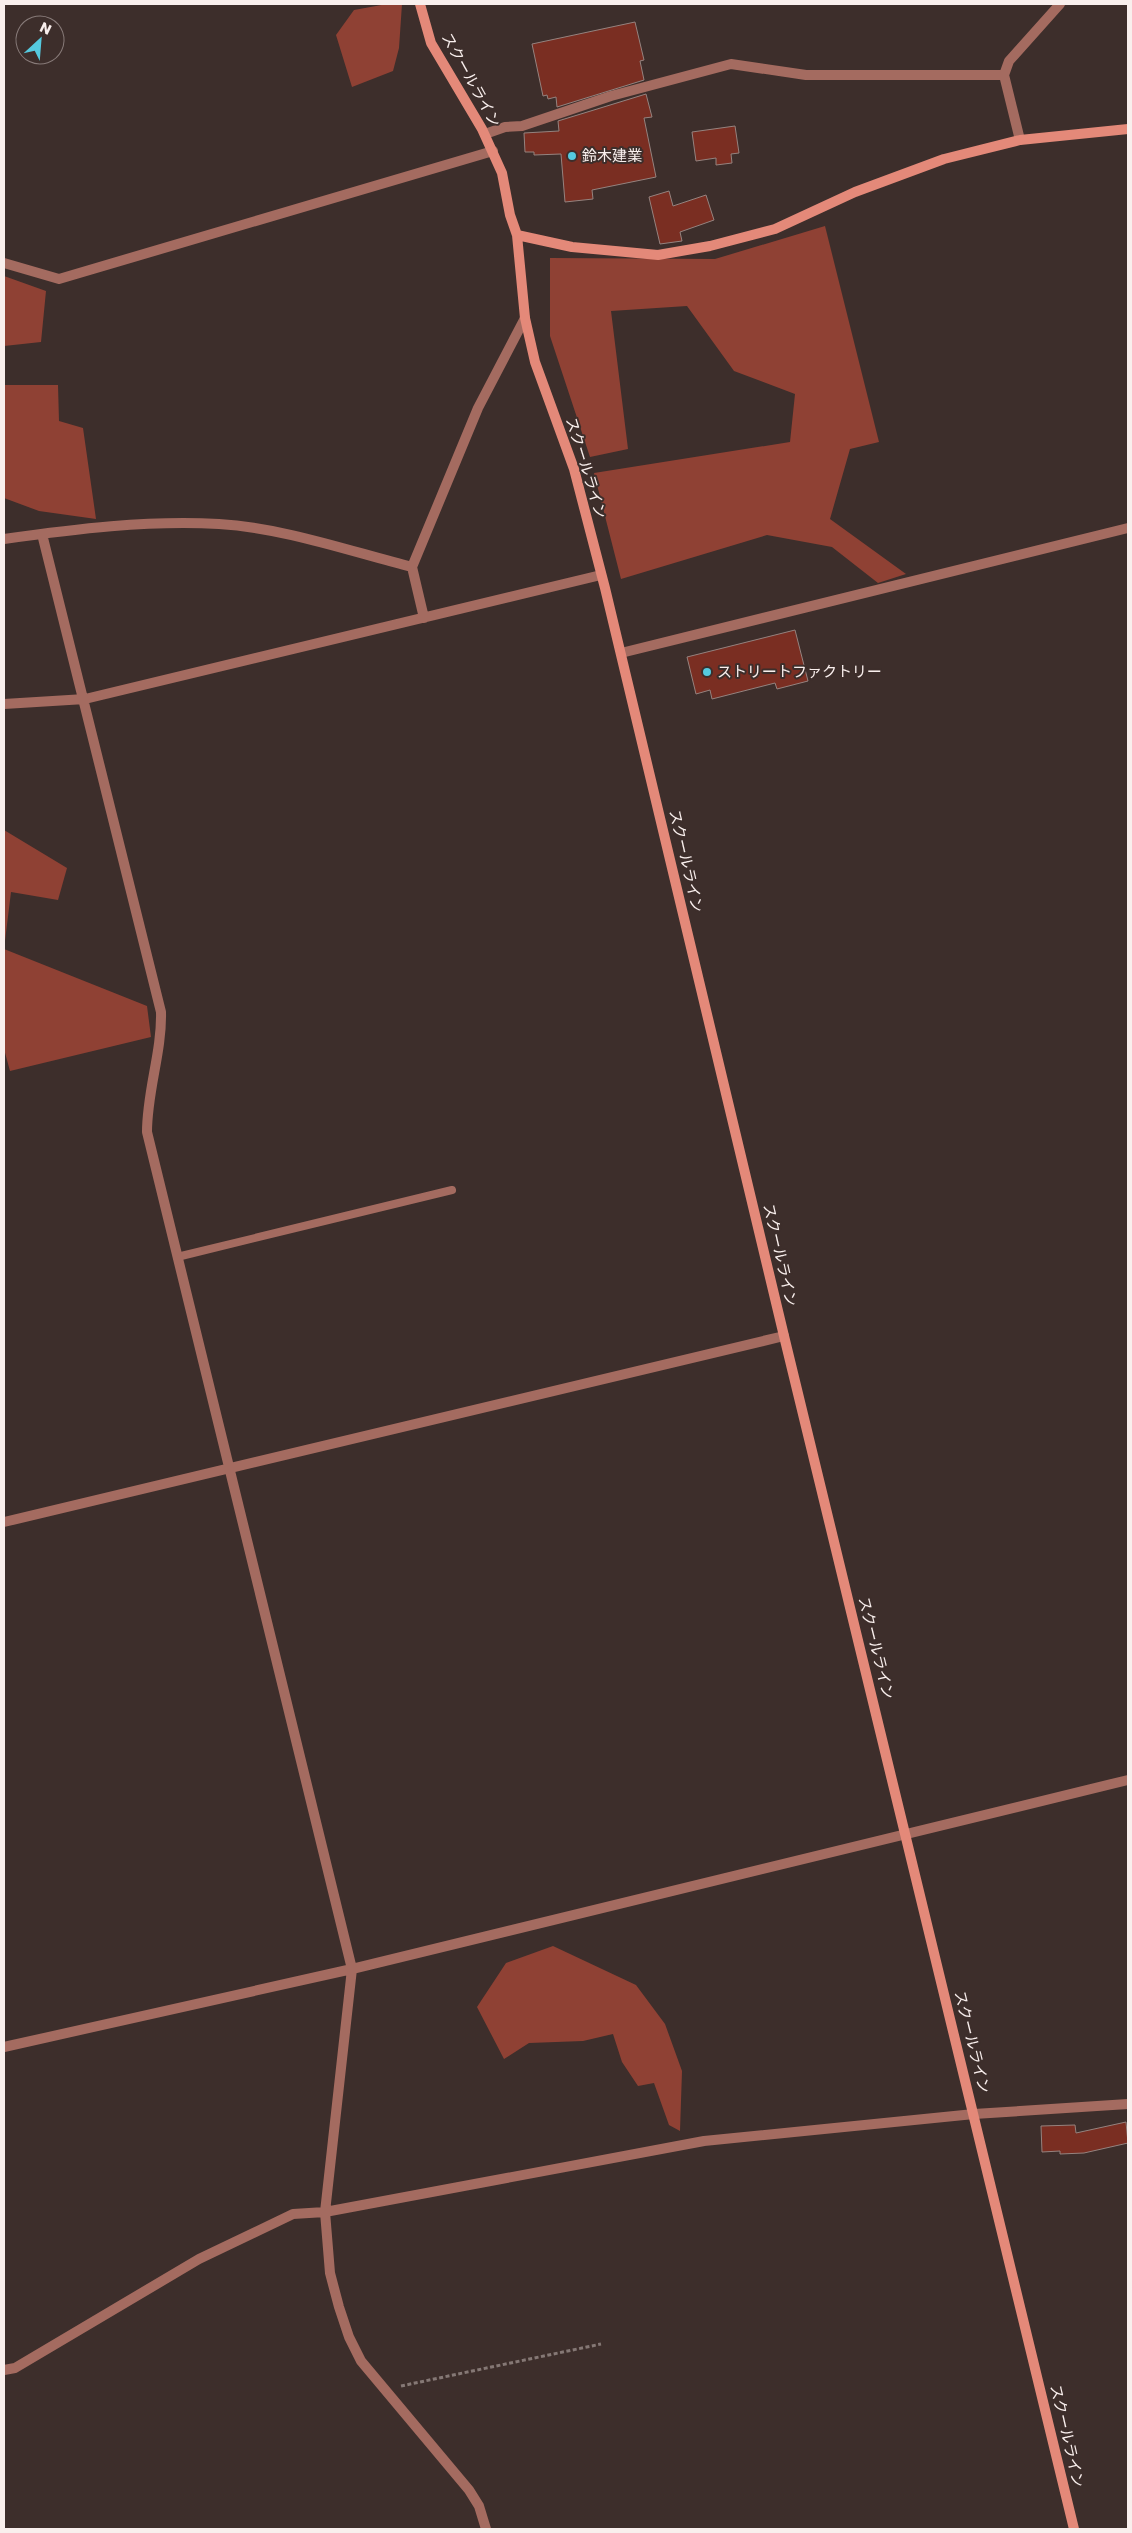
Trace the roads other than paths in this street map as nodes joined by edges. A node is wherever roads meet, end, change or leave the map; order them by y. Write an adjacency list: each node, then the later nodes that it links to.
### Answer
1 (420, 4): 5 (street, スクールライン)
2 (1060, 4): 3 (street)
3 (1004, 75): 5 (street); 6 (street)
4 (1128, 129): 6 (street)
5 (485, 134): 7 (street, スクールライン)
6 (1020, 140): 8 (street)
7 (493, 151): 8 (street, スクールライン); 9 (street)
8 (517, 235): 10 (street, スクールライン)
9 (4, 263)
10 (525, 318): 14 (street); 15 (street, スクールライン)
11 (1128, 528): 17 (street)
12 (42, 534): 13 (street); 14 (street); 18 (street)
13 (4, 539)
14 (412, 567): 16 (street)
15 (601, 575): 16 (street); 17 (street, スクールライン)
16 (424, 618): 18 (street)
17 (621, 653): 22 (street, スクールライン)
18 (85, 699): 19 (street); 21 (street)
19 (4, 704)
20 (452, 1190): 21 (lane)
21 (176, 1257): 23 (street)
22 (784, 1336): 23 (street); 26 (street, スクールライン)
23 (228, 1467): 24 (street); 27 (street)
24 (4, 1522)
25 (1128, 1780): 26 (street)
26 (906, 1834): 27 (street); 30 (street, スクールライン)
27 (352, 1969): 28 (street); 31 (street)
28 (4, 2048)
29 (1128, 2104): 30 (street)
30 (974, 2114): 31 (street); 34 (street, スクールライン)
31 (324, 2212): 32 (street); 33 (street)
32 (4, 2370)
33 (486, 2529)
34 (1074, 2529)

